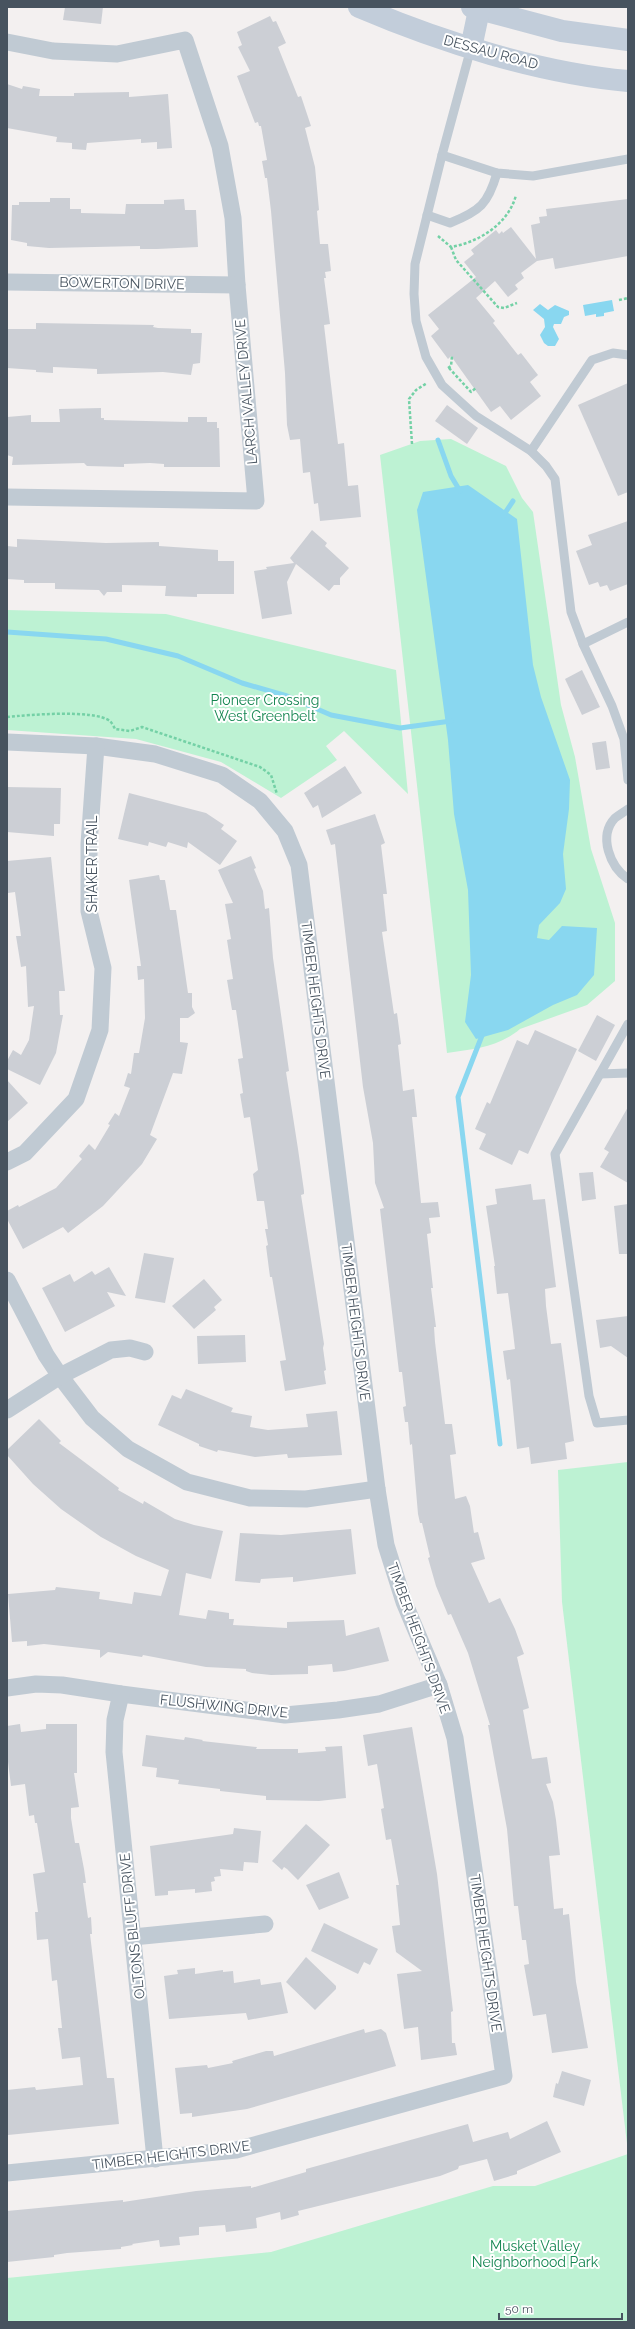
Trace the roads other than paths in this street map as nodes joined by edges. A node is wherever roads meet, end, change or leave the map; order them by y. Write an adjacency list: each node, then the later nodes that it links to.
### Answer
1 (359, 7): 5 (main road, DESSAU ROAD)
2 (477, 8): 3 (main road); 5 (main road)
3 (628, 40)
4 (7, 42): 12 (street, LARCH VALLEY DRIVE)
5 (471, 48): 6 (main road, DESSAU ROAD); 7 (lane)
6 (628, 81)
7 (442, 154): 9 (lane); 10 (lane)
8 (628, 159): 9 (lane)
9 (497, 173): 10 (lane)
10 (427, 215): 14 (lane)
11 (7, 282): 12 (street, BOWERTON DRIVE)
12 (236, 285): 15 (street, LARCH VALLEY DRIVE)
13 (628, 355): 14 (lane)
14 (531, 451): 17 (lane)
15 (7, 497)
16 (628, 622): 17 (lane)
17 (583, 644): 20 (lane)
18 (7, 742): 19 (street, TIMBER HEIGHTS DRIVE)
19 (96, 746): 26 (street, SHAKER TRAIL); 32 (street, TIMBER HEIGHTS DRIVE)
20 (628, 780)
21 (628, 809): 22 (lane)
22 (628, 879)
23 (628, 1024): 25 (lane)
24 (628, 1073): 25 (lane)
25 (600, 1074): 31 (lane)
26 (7, 1162)
27 (7, 1280): 29 (street)
28 (146, 1352): 29 (street)
29 (60, 1376): 30 (street); 32 (street)
30 (7, 1410)
31 (628, 1420)
32 (377, 1489): 33 (street, TIMBER HEIGHTS DRIVE)
33 (439, 1685): 35 (street, FLUSHWING DRIVE); 38 (street, TIMBER HEIGHTS DRIVE)
34 (7, 1688): 35 (street, FLUSHWING DRIVE)
35 (121, 1694): 37 (street, OLTONS BLUFF DRIVE)
36 (265, 1924): 37 (street)
37 (133, 1938): 38 (street, OLTONS BLUFF DRIVE)
38 (155, 2159): 39 (street, TIMBER HEIGHTS DRIVE)
39 (7, 2173)

